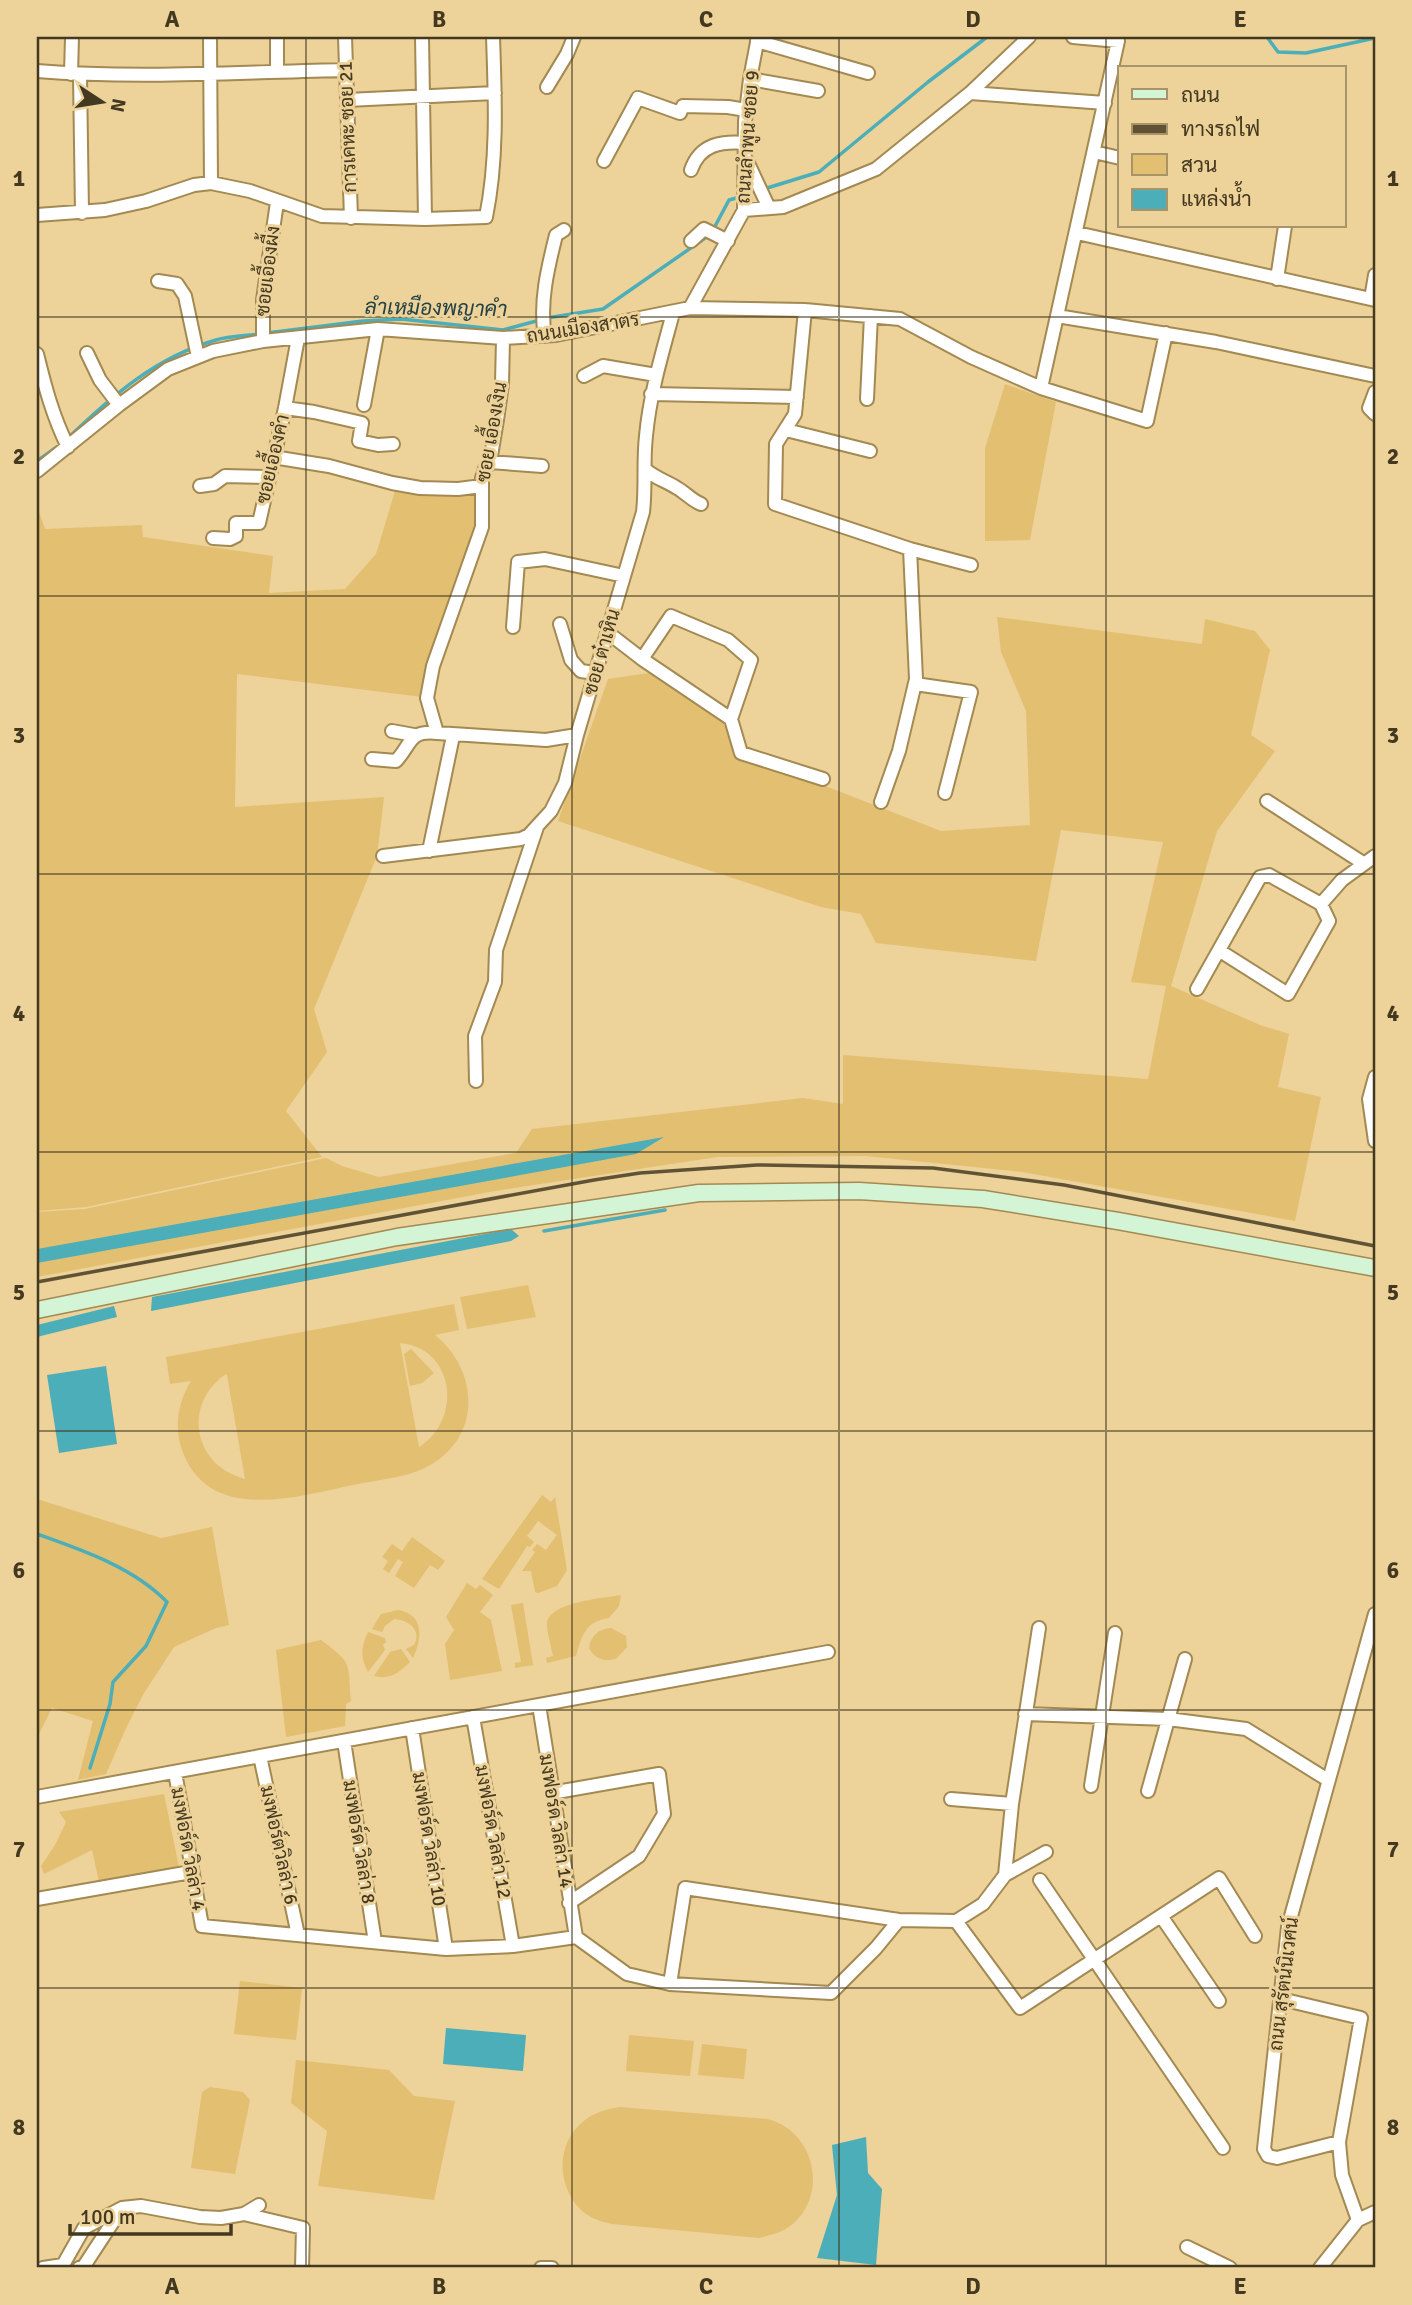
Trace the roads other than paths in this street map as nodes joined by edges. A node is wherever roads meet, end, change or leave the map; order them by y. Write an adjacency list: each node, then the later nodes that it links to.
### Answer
1 (72, 37): 16 (street)
2 (211, 37): 14 (street)
3 (277, 37): 13 (street)
4 (345, 37): 11 (street, การเคหะ ซอย 21)
5 (422, 37): 22 (street)
6 (492, 37): 20 (street)
7 (574, 37): 18 (street)
8 (1029, 37): 21 (street)
9 (1073, 37): 24 (street)
10 (758, 39): 15 (street); 17 (street, ถนนลำพูน ซอย 9)
11 (346, 70): 13 (street); 23 (street, การเคหะ ซอย 21)
12 (37, 71): 16 (street)
13 (277, 71): 14 (street)
14 (211, 73): 16 (street); 32 (street)
15 (868, 73)
16 (75, 74): 36 (street)
17 (750, 79): 19 (street); 25 (street, ถนนลำพูน ซอย 9)
18 (547, 87)
19 (818, 91)
20 (495, 93): 22 (street); 39 (street)
21 (970, 93): 24 (street); 35 (street)
22 (423, 95): 23 (street); 39 (street)
23 (347, 100): 38 (street, การเคหะ ซอย 21)
24 (1105, 103): 27 (street)
25 (746, 110): 26 (street, ถนนลำพูน ซอย 9); 29 (street)
26 (746, 143): 30 (street); 31 (street, ถนนลำพูน ซอย 9)
27 (1094, 152): 28 (street); 42 (street)
28 (1118, 158)
29 (604, 161)
30 (691, 170)
31 (752, 181): 34 (street, ถนนลำพูน ซอย 9); 35 (street)
32 (211, 183): 33 (street); 36 (street)
33 (277, 202): 38 (street); 58 (street, ซอยเอื้องผื้ง)
34 (745, 205): 35 (street); 44 (street, ถนนลำพูน ซอย 9)
35 (769, 208)
36 (82, 213): 37 (street)
37 (37, 215)
38 (351, 218): 39 (street)
39 (425, 219)
40 (1285, 228): 46 (street)
41 (564, 230): 57 (street)
42 (1077, 233): 46 (street); 55 (street)
43 (691, 241): 44 (street)
44 (728, 241): 48 (street, ถนนลำพูน ซอย 9)
45 (1375, 275): 49 (street)
46 (1277, 279): 49 (street)
47 (158, 281): 62 (street)
48 (701, 290): 50 (street, ถนนลำพูน ซอย 9); 51 (street)
49 (1373, 300)
50 (690, 308): 51 (street, ถนนเมืองสาตร); 53 (street, ถนนเมืองสาตร)
51 (715, 308): 52 (street, ถนนเมืองสาตร)
52 (805, 310): 54 (street, ถนนเมืองสาตร); 71 (street)
53 (673, 313): 57 (street, ถนนเมืองสาตร); 65 (street, ซอย ต๋าเหิน)
54 (871, 316): 68 (street, ถนนเมืองสาตร); 72 (street)
55 (1057, 316): 59 (street); 68 (street)
56 (379, 329): 60 (street, ถนนเมืองสาตร); 61 (street, ถนนเมืองสาตร); 74 (street)
57 (545, 333): 61 (street, ถนนเมืองสาตร)
58 (262, 334): 60 (street, ถนนเมืองสาตร); 62 (street, ถนนเมืองสาตร)
59 (1166, 334): 67 (street); 68 (street, ถนนเมืองสาตร)
60 (298, 338): 75 (street, ซอยเอื้องคำ)
61 (503, 338): 82 (street, ซอย เอื้องเงิน)
62 (195, 348): 73 (street, ถนนเมืองสาตร)
63 (87, 353): 73 (street)
64 (37, 354): 78 (street)
65 (656, 374): 66 (street); 70 (street, ซอย ต๋าเหิน)
66 (584, 376)
67 (1375, 376)
68 (1041, 387)
69 (1375, 392): 76 (street)
70 (651, 394): 71 (street); 84 (street, ซอย ต๋าเหิน)
71 (797, 397): 77 (street)
72 (867, 399)
73 (117, 403): 78 (street, ถนนเมืองสาตร)
74 (364, 405)
75 (285, 408): 79 (street); 81 (street, ซอยเอื้องคำ)
76 (1375, 414)
77 (786, 430): 80 (street); 91 (street)
78 (65, 441): 85 (street, ถนนเมืองสาตร)
79 (393, 444)
80 (870, 451)
81 (273, 457): 86 (street, ซอยเอื้องคำ); 88 (street)
82 (490, 462): 83 (street); 88 (street, ซอย เอื้องเงิน)
83 (542, 466)
84 (646, 470): 89 (street); 93 (street, ซอย ต๋าเหิน)
85 (37, 471)
86 (269, 477): 87 (street); 90 (street, ซอยเอื้องคำ)
87 (200, 486)
88 (482, 486): 102 (street, ซอย เอื้องเงิน)
89 (701, 504)
90 (213, 538)
91 (910, 549): 92 (street); 99 (street)
92 (971, 565)
93 (624, 576): 95 (street); 96 (street, ซอย ต๋าเหิน)
94 (560, 624): 98 (street)
95 (513, 627)
96 (607, 632): 97 (street); 98 (street, ซอย ต๋าเหิน)
97 (642, 659): 100 (street); 100 (street)
98 (595, 673): 104 (street, ซอย ต๋าเหิน)
99 (915, 684): 108 (street); 109 (street)
100 (731, 719): 107 (street)
101 (392, 731): 103 (street)
102 (437, 733): 103 (street); 105 (street)
103 (414, 735): 106 (street)
104 (577, 735): 105 (street); 111 (street, ซอย ต๋าเหิน)
105 (453, 736): 112 (street)
106 (372, 759)
107 (823, 779)
108 (945, 793)
109 (881, 802)
110 (1267, 802): 115 (street)
111 (537, 827): 112 (street); 120 (street)
112 (429, 850): 113 (street)
113 (383, 856)
114 (1375, 856): 115 (street)
115 (1363, 863): 116 (street)
116 (1321, 904): 117 (street); 117 (street)
117 (1220, 951): 118 (street)
118 (1197, 989)
119 (1375, 1077): 121 (street)
120 (476, 1081)
121 (1375, 1137)
122 (1375, 1268): 123 (main road)
123 (37, 1310)
124 (1375, 1614): 138 (street, ถนน สุรัตน์นิเวศน์)
125 (1039, 1628): 130 (street)
126 (1115, 1633): 132 (street)
127 (828, 1652): 129 (street)
128 (1185, 1660): 133 (street)
129 (539, 1705): 131 (street); 141 (street, มงฟอร์ด วิลล่า 14)
130 (1024, 1714): 132 (street); 144 (street)
131 (473, 1717): 134 (street); 158 (street, มงฟอร์ด วิลล่า 12)
132 (1101, 1717): 133 (street); 139 (street)
133 (1168, 1719): 138 (street); 140 (street)
134 (412, 1728): 135 (street); 159 (street, มงฟอร์ด วิลล่า 10)
135 (344, 1741): 136 (street); 157 (street, มงฟอร์ด วิลล่า 8)
136 (260, 1756): 137 (street); 154 (street, มงฟอร์ตวิลล่า 6)
137 (175, 1772): 142 (street); 146 (street, มงฟอร์ด วิลล่า 4)
138 (1328, 1780): 162 (street, ถนน สุรัตน์นิเวศน์)
139 (1091, 1786)
140 (1148, 1791)
141 (551, 1793): 150 (street, มงฟอร์ด วิลล่า 14); 150 (street)
142 (37, 1797)
143 (951, 1798): 144 (street)
144 (1012, 1804): 147 (street)
145 (1046, 1852): 147 (street)
146 (191, 1872): 149 (street); 154 (street, มงฟอร์ด วิลล่า 4)
147 (1005, 1875): 153 (street)
148 (1040, 1880): 160 (street)
149 (38, 1901)
150 (569, 1903): 156 (street, มงฟอร์ด วิลล่า 14)
151 (1161, 1916): 155 (street); 160 (street); 163 (street)
152 (900, 1920): 153 (street); 161 (street); 161 (street)
153 (956, 1921): 160 (street)
154 (298, 1935): 157 (street)
155 (1255, 1936)
156 (576, 1937): 158 (street); 161 (street)
157 (375, 1942): 159 (street)
158 (513, 1946): 159 (street)
159 (446, 1949)
160 (1094, 1960): 165 (street)
161 (670, 1984)
162 (1281, 1998): 164 (street); 164 (street, ถนน สุรัตน์นิเวศน์)
163 (1219, 2001)
164 (1339, 2143): 170 (street)
165 (1223, 2148)
166 (259, 2206): 169 (street)
167 (122, 2208): 169 (street); 172 (street); 174 (street)
168 (1375, 2212): 170 (street)
169 (244, 2214): 175 (street)
170 (1357, 2220): 179 (street)
171 (1187, 2247): 178 (street)
172 (64, 2267): 173 (street)
173 (43, 2268)
174 (79, 2268)
175 (302, 2268)
176 (541, 2268): 177 (street)
177 (552, 2268)
178 (1230, 2268)
179 (1320, 2268)

